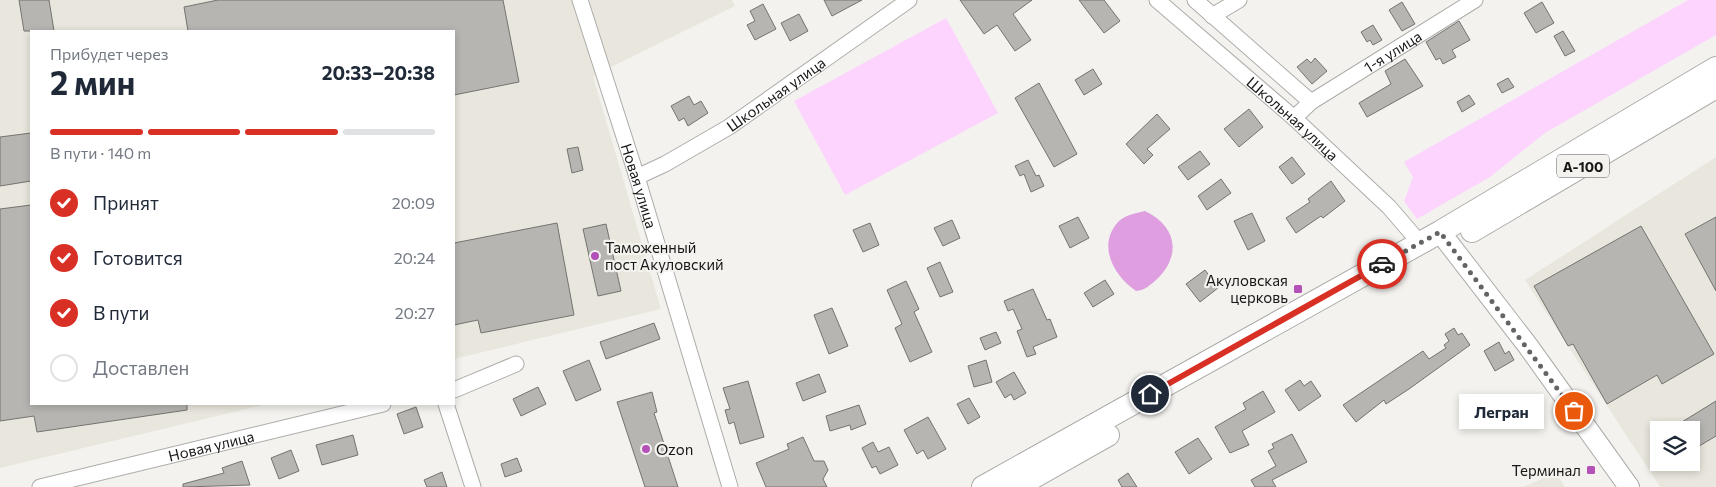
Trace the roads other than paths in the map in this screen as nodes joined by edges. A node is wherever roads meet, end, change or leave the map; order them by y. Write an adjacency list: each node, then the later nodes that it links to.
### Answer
1 (580, 0): 12 (street, Новая улица)
2 (910, 0): 12 (street, Школьная улица)
3 (1158, 0): 11 (street, Школьная улица)
4 (1195, 0): 7 (street)
5 (1239, 0): 7 (street)
6 (1475, 0): 10 (street, 1-я улица)
7 (1212, 16): 10 (street)
8 (1716, 68): 13 (main road, А-100)
9 (1716, 86): 13 (main road, А-100)
10 (1311, 102): 11 (street, 1-я улица)
11 (1294, 118): 14 (street, Школьная улица)
12 (637, 177): 21 (street, Новая улица)
13 (1445, 238): 14 (main road, А-100); 23 (main road, А-100); 24 (street)
14 (1413, 247): 22 (main road, А-100)
15 (516, 364): 16 (street)
16 (455, 390)
17 (379, 405): 19 (street, Новая улица)
18 (446, 405): 20 (street)
19 (40, 487)
20 (473, 487)
21 (730, 487)
22 (983, 487)
23 (1016, 487)
24 (1629, 487)

